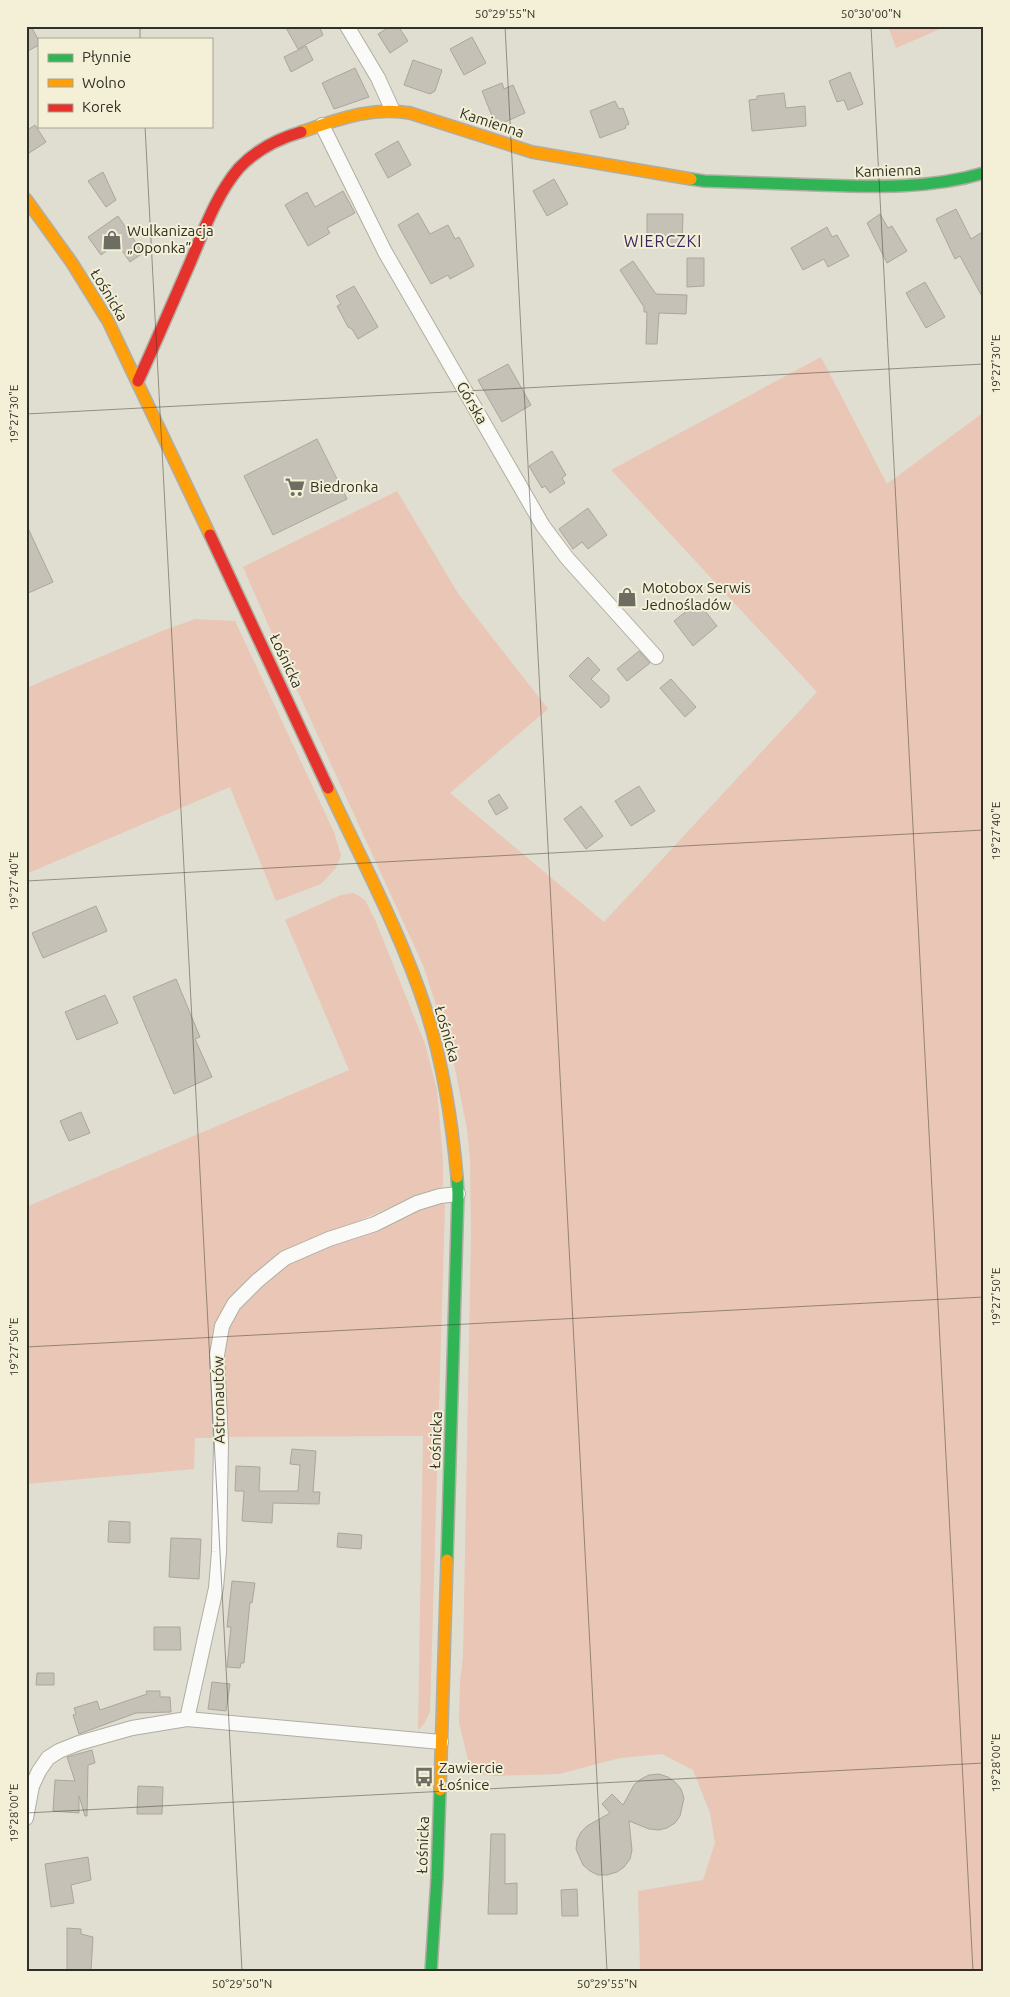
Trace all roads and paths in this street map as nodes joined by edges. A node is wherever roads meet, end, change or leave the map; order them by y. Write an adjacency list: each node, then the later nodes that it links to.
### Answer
1 (347, 26): 2 (street)
2 (392, 109): 3 (street, Kamienna); 4 (street, Kamienna)
3 (322, 125): 6 (street, Kamienna); 7 (street, Górska)
4 (984, 173)
5 (26, 199): 6 (street, Łośnicka)
6 (138, 381): 8 (street, Łośnicka)
7 (656, 657)
8 (458, 1194): 9 (street, Astronautów); 10 (street, Łośnicka)
9 (187, 1719): 10 (street); 11 (street)
10 (441, 1742): 12 (street, Łośnicka)
11 (26, 1818)
12 (431, 1971)

